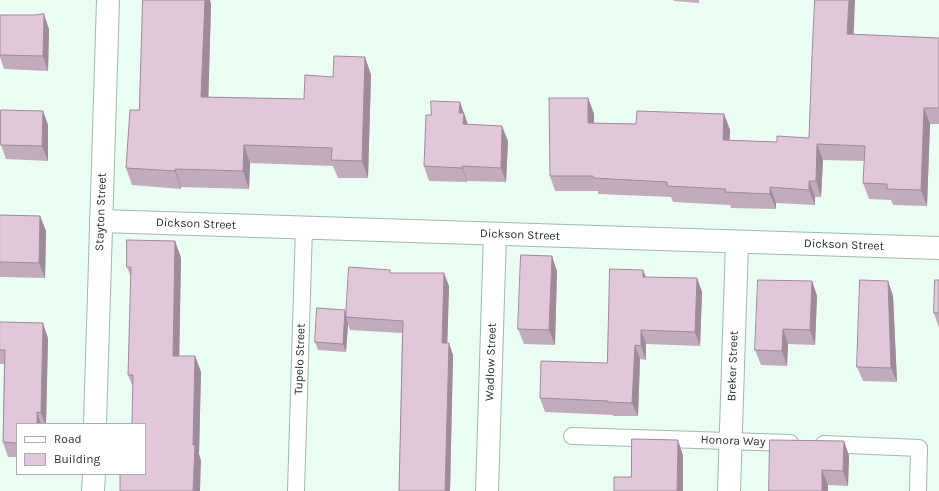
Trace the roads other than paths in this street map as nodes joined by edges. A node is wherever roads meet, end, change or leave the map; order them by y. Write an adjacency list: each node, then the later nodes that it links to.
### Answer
1 (108, 0): 2 (street, Stayton Street)
2 (101, 221): 3 (street, Dickson Street); 7 (street, Stayton Street)
3 (304, 228): 4 (street, Dickson Street); 12 (lane, Tupelo Street)
4 (494, 234): 5 (street, Dickson Street); 13 (street, Wadlow Street)
5 (737, 242): 6 (street, Dickson Street); 9 (street, Breker Street)
6 (939, 248)
7 (95, 423)
8 (572, 436): 9 (lane, Honora Way)
9 (731, 440): 14 (street, Breker Street); 15 (lane, Honora Way)
10 (94, 475): 11 (street)
11 (93, 491)
12 (296, 491)
13 (487, 491)
14 (729, 491)
15 (918, 491)

